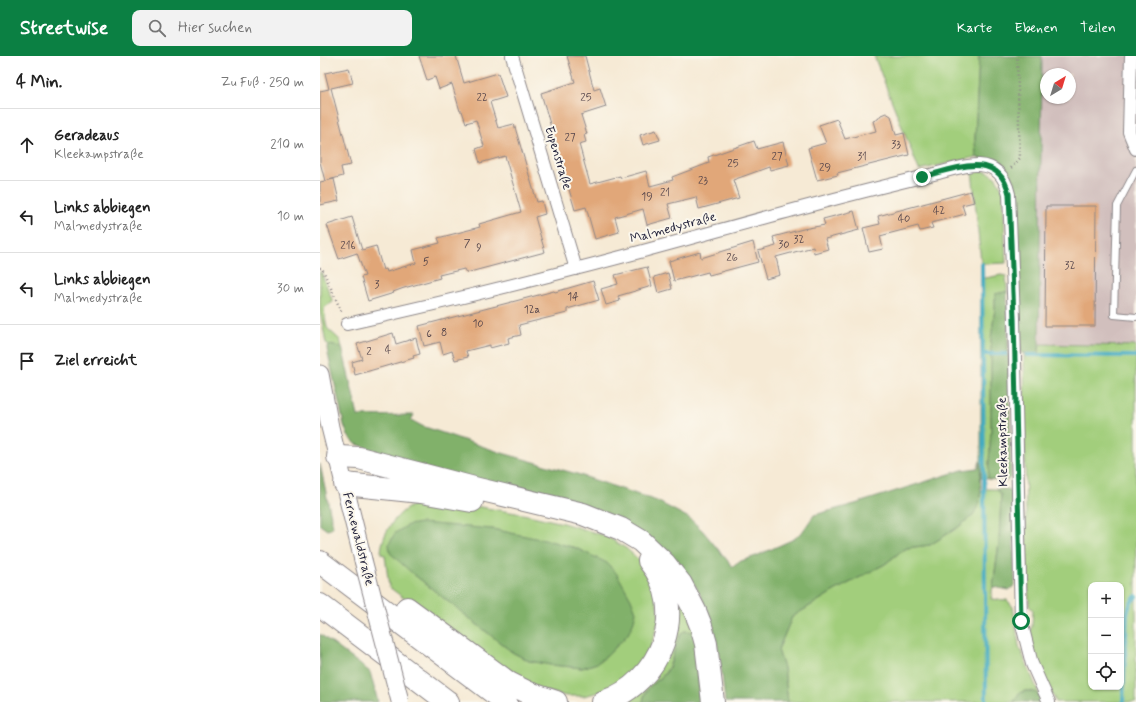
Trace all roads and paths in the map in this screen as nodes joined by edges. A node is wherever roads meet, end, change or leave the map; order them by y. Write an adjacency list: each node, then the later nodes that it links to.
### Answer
1 (512, 56): 8 (street, Eupenstraße)
2 (1017, 56): 6 (path)
3 (1131, 56): 4 (street)
4 (1136, 149)
5 (1136, 170): 9 (lane)
6 (1003, 178): 8 (street, Malmedystraße); 23 (street, Kleekampstraße)
7 (320, 268): 10 (path)
8 (576, 269): 10 (street, Malmedystraße)
9 (1136, 317)
10 (347, 324)
11 (320, 374): 12 (main road, Fernewaldstraße)
12 (338, 457): 13 (main road, Fernewaldstraße); 22 (highway)
13 (344, 484): 17 (main road, Fernewaldstraße, bridge); 21 (highway)
14 (320, 562): 15 (highway)
15 (377, 604): 19 (highway); 20 (highway)
16 (320, 605): 18 (highway)
17 (401, 701)
18 (448, 702)
19 (506, 702)
20 (556, 702)
21 (603, 702)
22 (713, 702)
23 (1049, 702)

